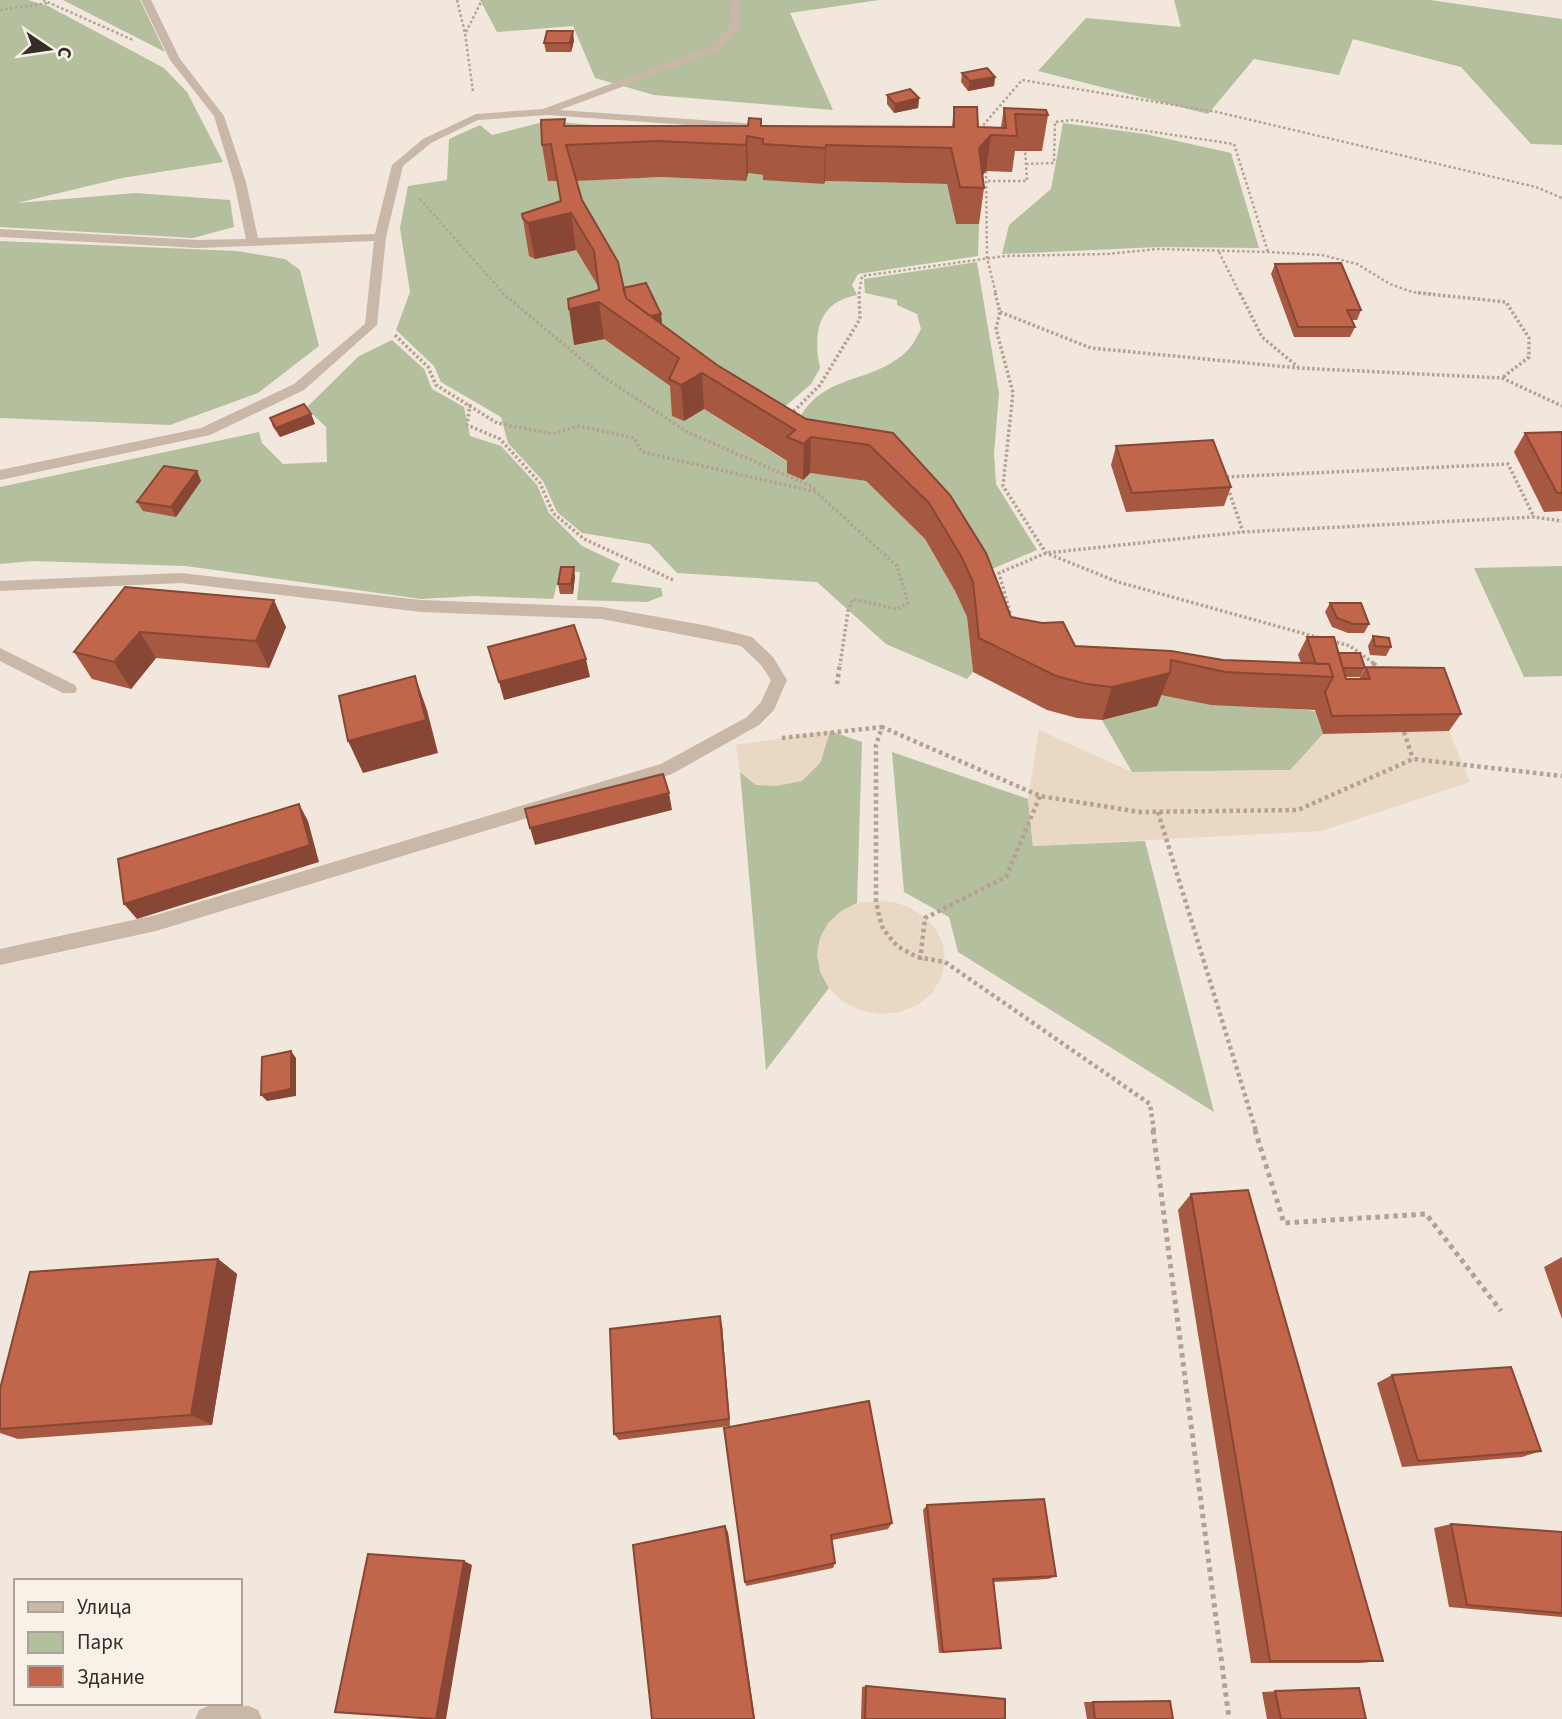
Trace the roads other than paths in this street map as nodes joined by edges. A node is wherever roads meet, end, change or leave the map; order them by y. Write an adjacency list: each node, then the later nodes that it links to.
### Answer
1 (146, 0): 7 (street)
2 (734, 0): 3 (street)
3 (545, 112): 4 (street); 6 (street)
4 (764, 128)
5 (0, 233): 7 (street)
6 (380, 237): 7 (street); 8 (street)
7 (253, 242)
8 (0, 475)
9 (0, 586): 12 (street)
10 (0, 654): 11 (street)
11 (69, 690)
12 (0, 957)
13 (246, 1718): 14 (street)
14 (208, 1719)

